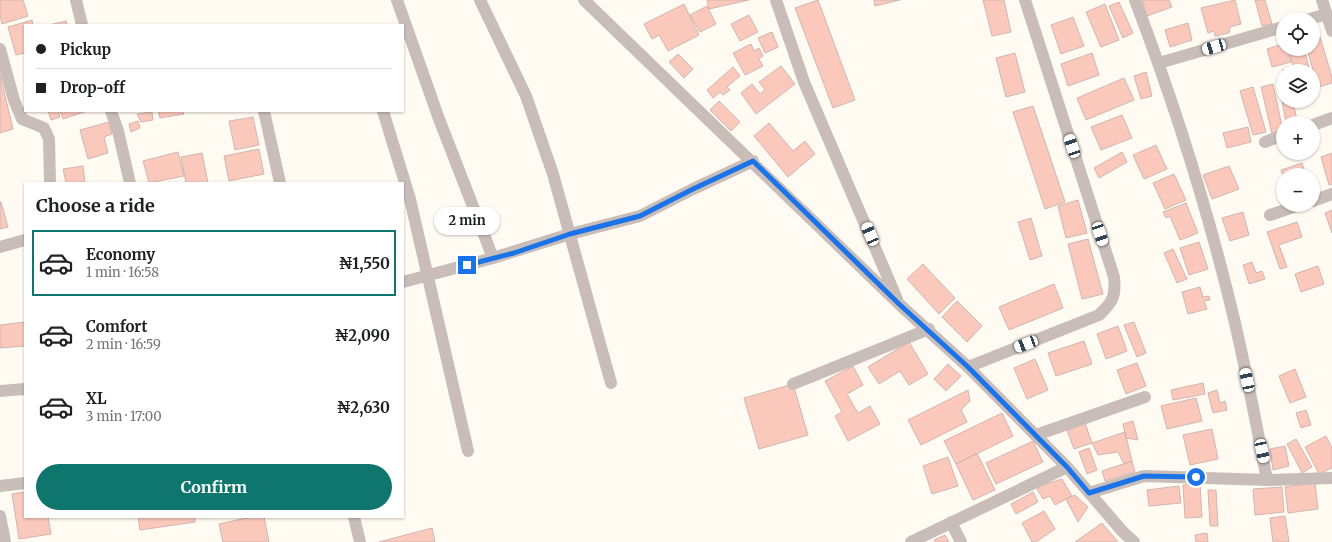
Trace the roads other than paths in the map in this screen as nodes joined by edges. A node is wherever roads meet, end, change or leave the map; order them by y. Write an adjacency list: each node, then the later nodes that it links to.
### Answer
1 (76, 0): 11 (street)
2 (398, 0): 34 (street)
3 (480, 0): 31 (street)
4 (584, 0): 23 (street)
5 (776, 0): 37 (street)
6 (1024, 0): 39 (street)
7 (1135, 0): 15 (street)
8 (1322, 0): 9 (street)
9 (1327, 14): 10 (street); 13 (street)
10 (1320, 16)
11 (82, 24)
12 (1276, 29): 15 (street)
13 (1332, 31)
14 (0, 49): 24 (street)
15 (1159, 63): 49 (street)
16 (111, 112): 25 (street)
17 (264, 112): 26 (street)
18 (383, 112): 35 (street)
19 (1332, 118): 20 (street)
20 (1320, 122)
21 (1276, 138): 22 (street)
22 (1265, 142)
23 (753, 161): 31 (street); 37 (street)
24 (50, 182)
25 (130, 182)
26 (280, 182)
27 (1332, 194): 28 (street)
28 (1320, 198)
29 (1279, 212): 30 (street)
30 (1270, 215)
31 (570, 234): 34 (street); 40 (street)
32 (24, 240): 33 (street)
33 (0, 247)
34 (493, 258): 35 (street)
35 (429, 275): 36 (street); 46 (street)
36 (404, 282)
37 (899, 304): 38 (street)
38 (928, 329): 39 (street); 41 (street)
39 (968, 367): 45 (street)
40 (611, 383)
41 (793, 384)
42 (24, 389): 43 (street)
43 (0, 391)
44 (1145, 397): 45 (street)
45 (1036, 435): 47 (street)
46 (468, 451)
47 (1067, 467): 52 (street); 55 (street)
48 (1332, 478): 49 (street)
49 (1268, 480): 52 (street)
50 (24, 483): 51 (street)
51 (0, 486)
52 (1089, 493): 60 (street)
53 (0, 516): 56 (street)
54 (354, 518): 57 (street)
55 (951, 522): 58 (street); 59 (street)
56 (5, 542)
57 (360, 542)
58 (911, 542)
59 (961, 542)
60 (1134, 542)

